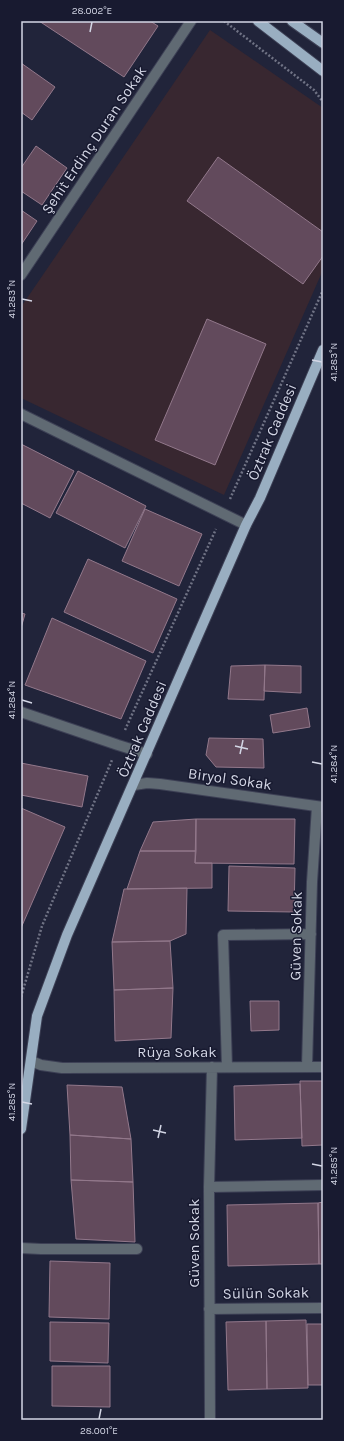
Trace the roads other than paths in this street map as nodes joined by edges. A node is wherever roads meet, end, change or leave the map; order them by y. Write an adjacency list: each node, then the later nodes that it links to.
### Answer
1 (191, 21): 6 (street, Şehit Erdinç Duran Sokak)
2 (258, 21): 5 (main road)
3 (292, 21): 4 (main road)
4 (323, 43)
5 (323, 71)
6 (21, 275)
7 (323, 350): 9 (main road, Öztrak Caddesi)
8 (21, 414): 9 (street)
9 (246, 525): 11 (main road, Öztrak Caddesi)
10 (21, 712): 11 (street)
11 (147, 754): 12 (main road, Öztrak Caddesi)
12 (134, 785): 13 (street, Biryol Sokak); 15 (main road, Öztrak Caddesi)
13 (320, 807): 14 (street, Güven Sokak)
14 (311, 934): 17 (street); 18 (street, Güven Sokak)
15 (31, 1061): 16 (street, Rüya Sokak); 20 (main road, Öztrak Caddesi)
16 (212, 1067): 17 (street, Rüya Sokak); 22 (street, Güven Sokak)
17 (227, 1067): 18 (street, Rüya Sokak)
18 (307, 1067): 19 (street, Rüya Sokak)
19 (323, 1067)
20 (21, 1129)
21 (323, 1185): 22 (street)
22 (209, 1187): 26 (street, Güven Sokak)
23 (21, 1248): 24 (street)
24 (137, 1249)
25 (323, 1308): 26 (street, Sülün Sokak)
26 (209, 1309): 27 (street, Güven Sokak)
27 (210, 1420)

